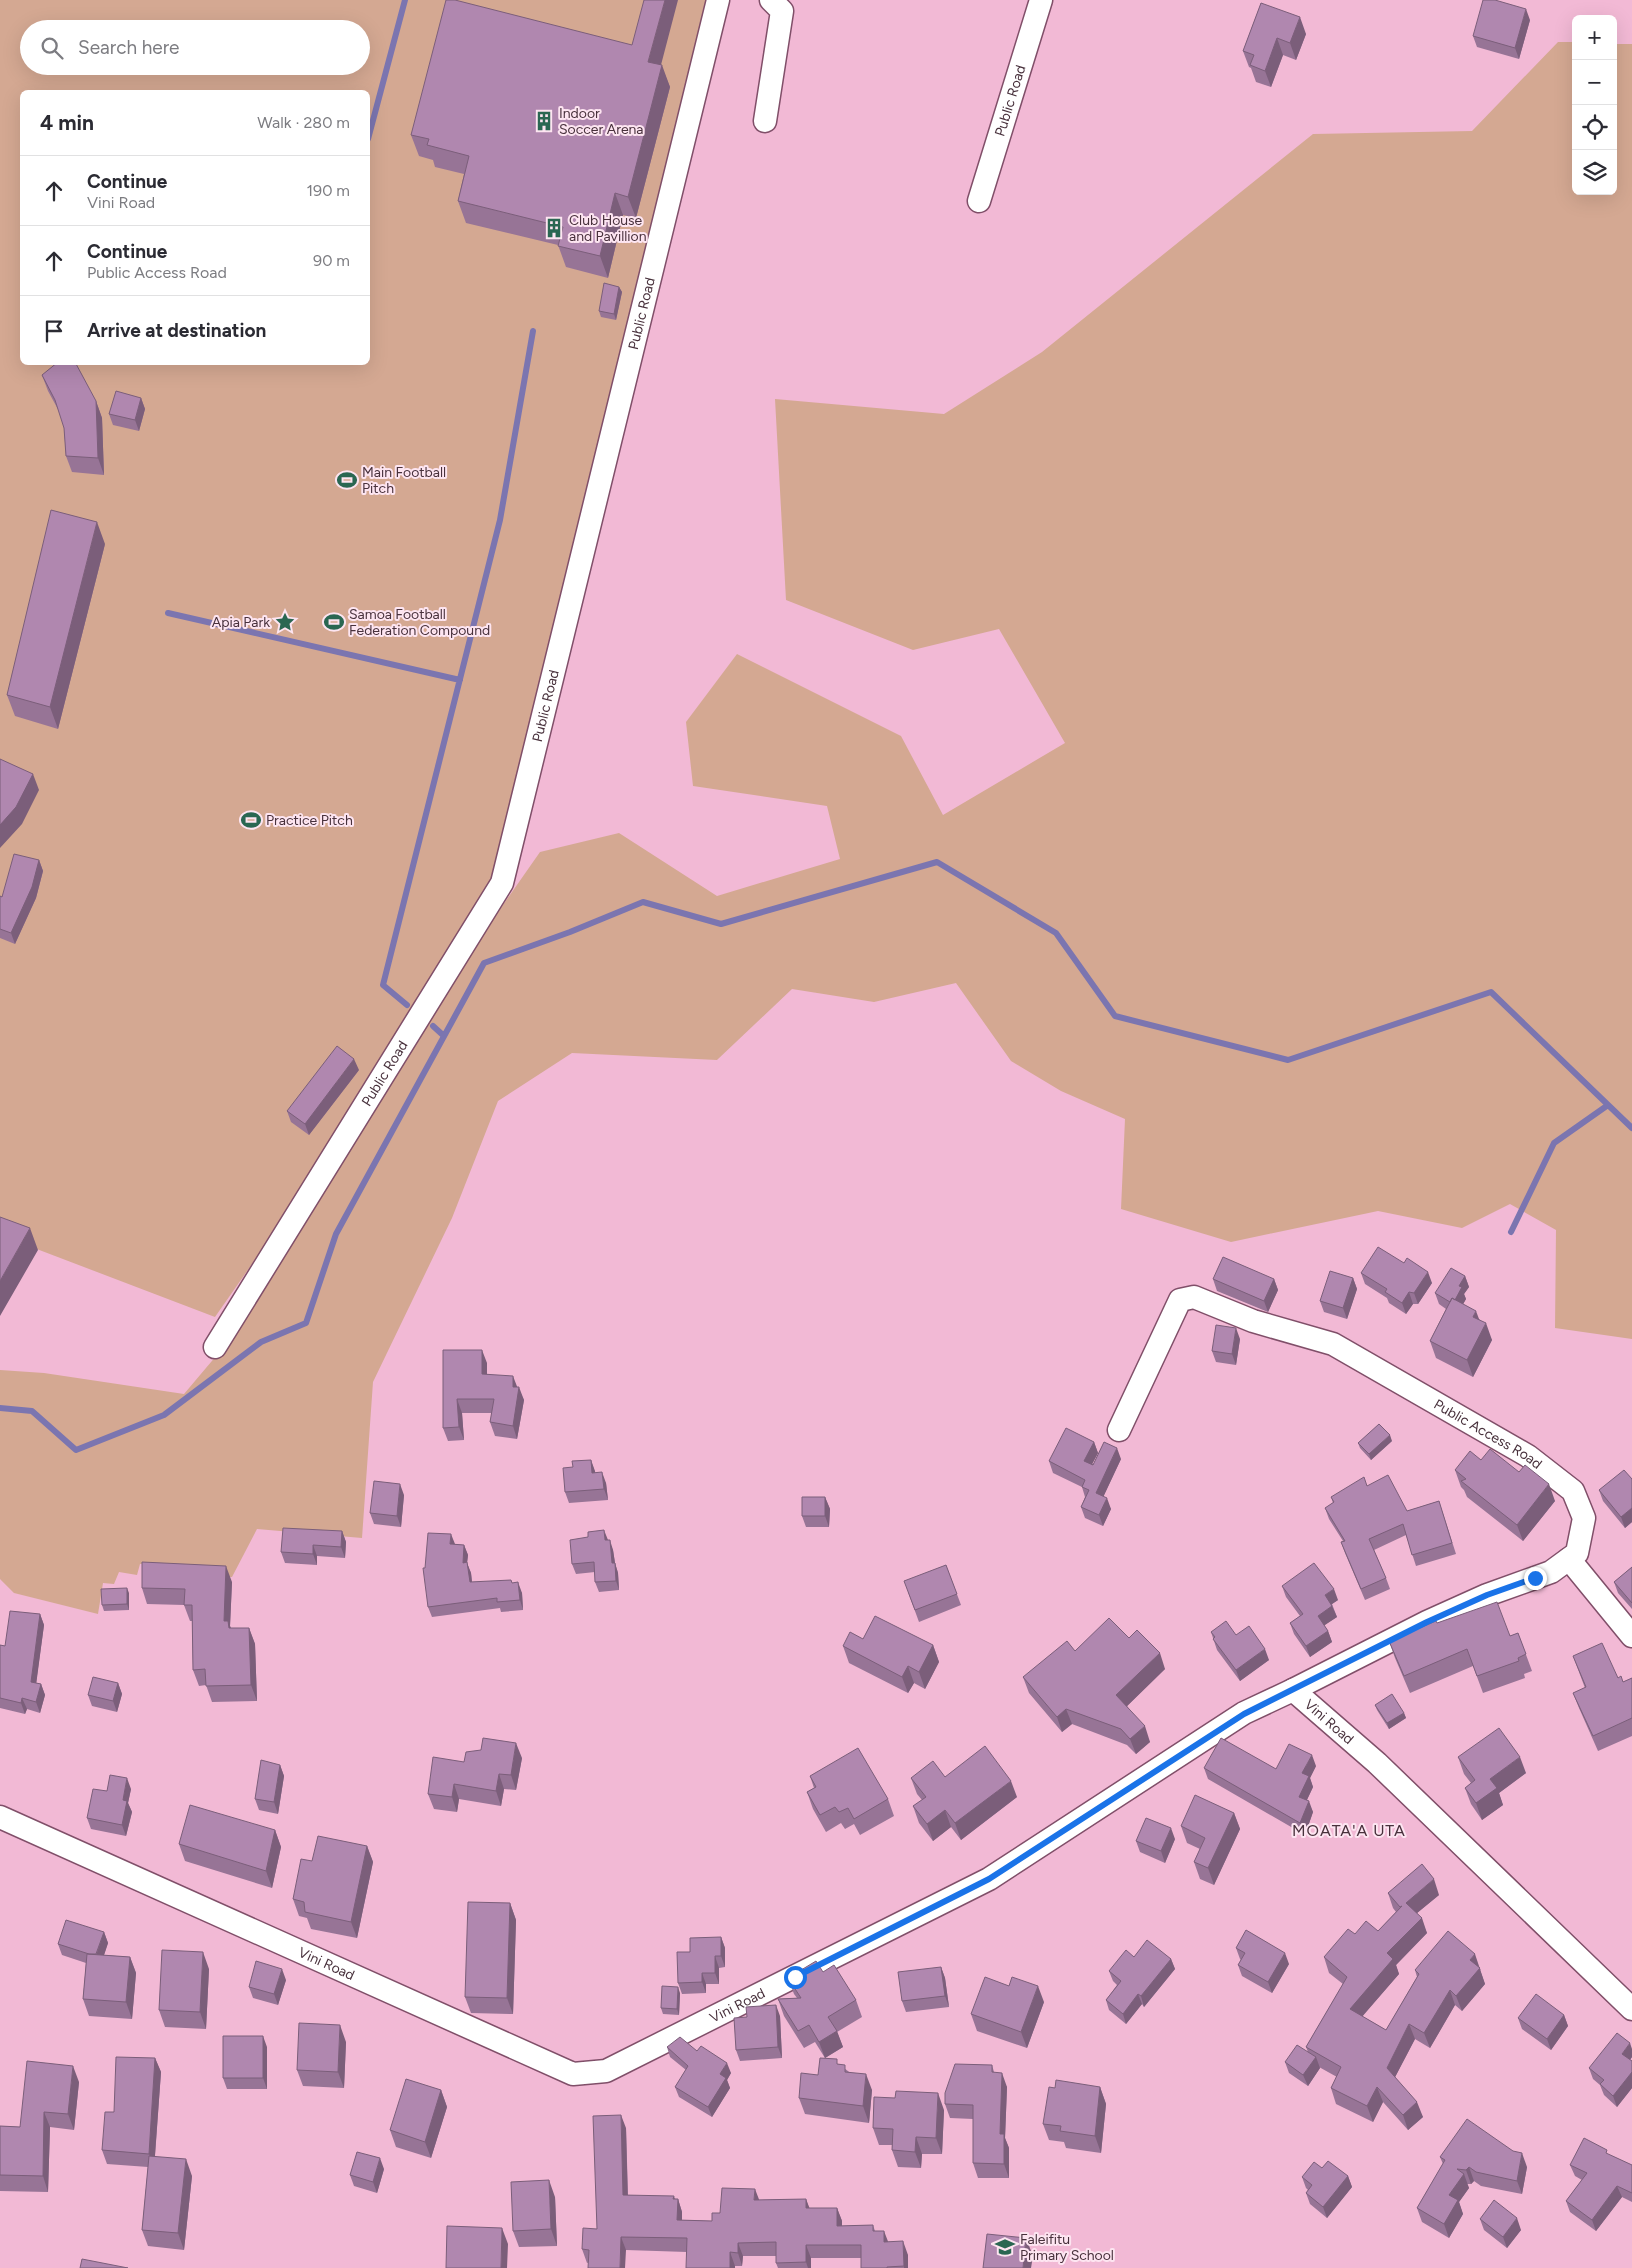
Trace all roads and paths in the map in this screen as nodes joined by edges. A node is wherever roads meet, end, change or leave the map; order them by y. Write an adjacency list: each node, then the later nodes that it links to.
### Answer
1 (718, 0): 6 (street, Public Road)
2 (771, 0): 4 (street)
3 (1041, 0): 5 (street, Public Road)
4 (766, 121)
5 (979, 201)
6 (215, 1347)
7 (1119, 1430): 8 (street, Public Access Road)
8 (1569, 1560): 9 (street); 10 (street)
9 (1632, 1636)
10 (1293, 1690): 11 (street, Vini Road); 12 (street, Vini Road)
11 (0, 1817)
12 (1632, 2009)

